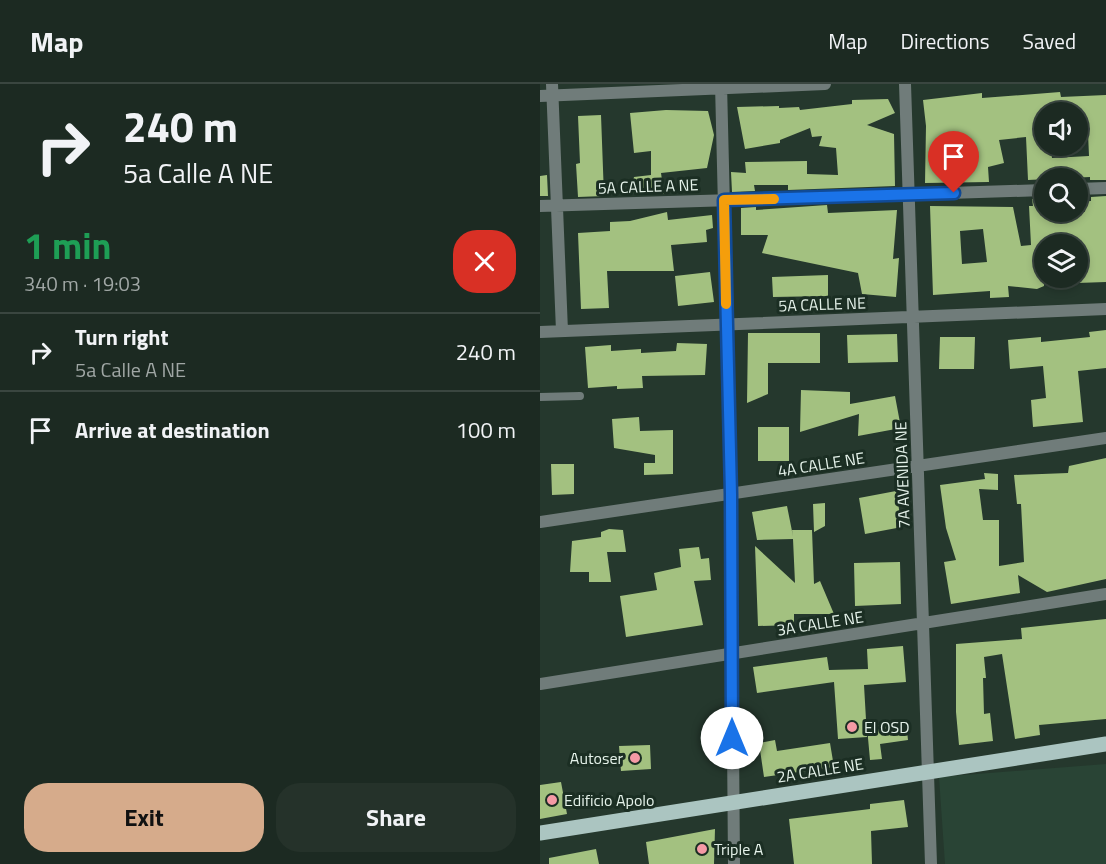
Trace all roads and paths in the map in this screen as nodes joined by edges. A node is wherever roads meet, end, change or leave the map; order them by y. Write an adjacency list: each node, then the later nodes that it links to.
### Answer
1 (825, 84): 3 (street)
2 (905, 84): 8 (street, 7A AVENIDA NE)
3 (721, 86): 4 (street); 9 (street)
4 (548, 92): 11 (street)
5 (1106, 188): 6 (street)
6 (1088, 189)
7 (1034, 190): 8 (street, 5A CALLE A NE)
8 (909, 194): 9 (street, 5A CALLE A NE); 13 (street, 7A AVENIDA NE)
9 (724, 200): 11 (street, 5A CALLE A NE); 14 (street)
10 (540, 206): 11 (street, 5A CALLE A NE)
11 (557, 206): 15 (street)
12 (1106, 309): 13 (street, 5A CALLE NE)
13 (913, 317): 14 (street, 5A CALLE NE); 20 (street, 7A AVENIDA NE)
14 (727, 325): 15 (street, 5A CALLE NE); 21 (street)
15 (562, 331): 16 (street, 5A CALLE NE)
16 (540, 332)
17 (580, 396): 18 (lane)
18 (540, 397)
19 (1106, 438): 20 (street, 4A CALLE NE)
20 (918, 466): 21 (street, 4A CALLE NE); 24 (street, 7A AVENIDA NE)
21 (731, 494): 22 (street, 4A CALLE NE); 25 (street)
22 (540, 522)
23 (1106, 594): 24 (street, 3A CALLE NE)
24 (923, 623): 25 (street, 3A CALLE NE); 28 (street, 7A AVENIDA NE)
25 (732, 654): 26 (street, 3A CALLE NE); 29 (street)
26 (540, 684)
27 (1106, 744): 28 (main road, 2A CALLE NE)
28 (928, 772): 29 (main road, 2A CALLE NE); 32 (street, 7A AVENIDA NE)
29 (733, 802): 30 (main road, 2A CALLE NE); 31 (street)
30 (540, 833)
31 (734, 864)
32 (931, 864)

